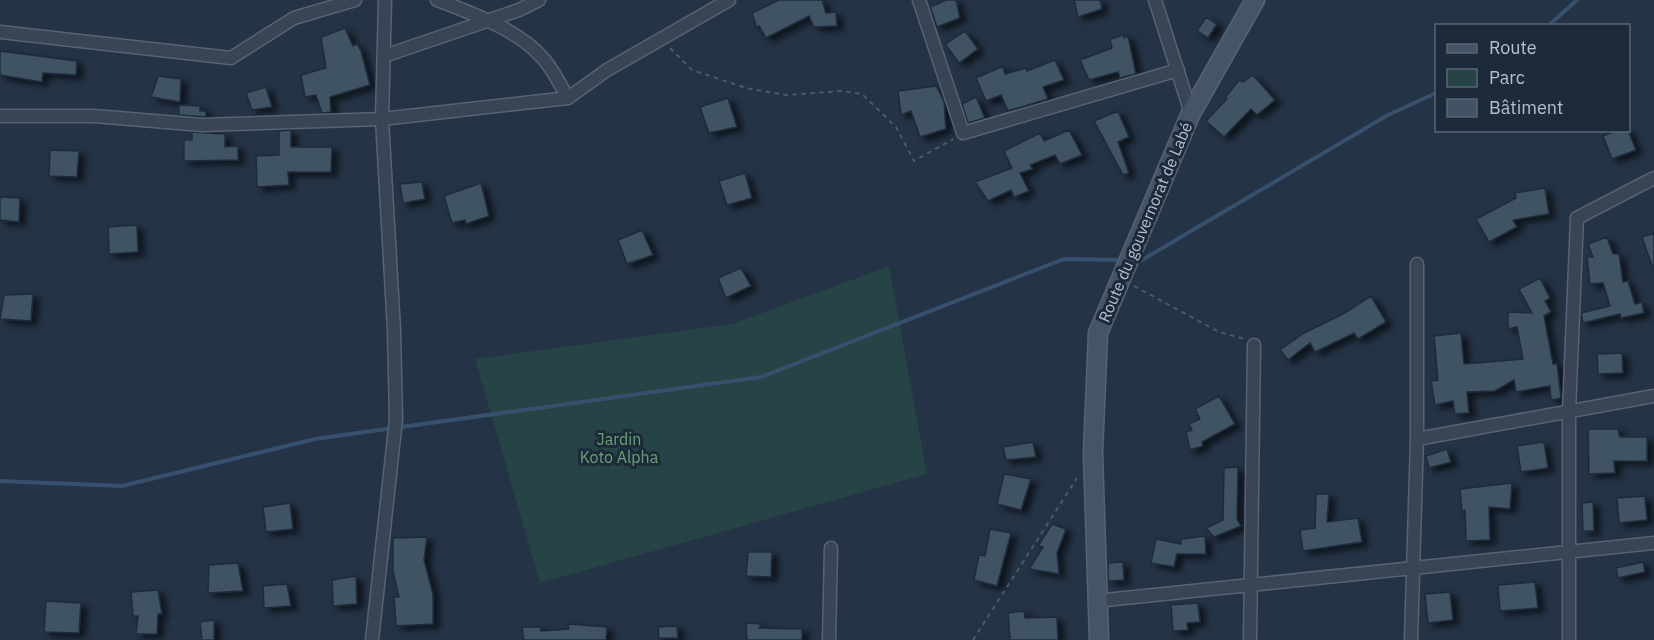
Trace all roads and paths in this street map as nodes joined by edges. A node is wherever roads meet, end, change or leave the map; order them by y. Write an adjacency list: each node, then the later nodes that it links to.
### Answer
1 (355, 0): 10 (street)
2 (385, 0): 12 (street)
3 (437, 0): 9 (street)
4 (539, 0): 9 (street)
5 (729, 0): 11 (street)
6 (919, 0): 18 (street)
7 (1155, 0): 13 (street)
8 (1255, 0): 15 (street, Route du gouvernorat de Labé)
9 (489, 19): 12 (street); 14 (street)
10 (0, 32)
11 (662, 39): 14 (street); 18 (path)
12 (384, 56): 17 (street)
13 (1178, 70): 15 (street); 18 (street)
14 (568, 98): 17 (street)
15 (1191, 114): 21 (street, Route du gouvernorat de Labé)
16 (0, 116): 17 (street)
17 (382, 119): 33 (street)
18 (963, 133)
19 (1654, 178): 24 (street)
20 (1417, 264): 25 (street)
21 (1121, 279): 22 (path); 26 (street, Route du gouvernorat de Labé)
22 (1254, 345): 31 (street)
23 (1654, 396): 24 (street)
24 (1569, 411): 25 (street); 29 (street)
25 (1417, 439): 30 (street)
26 (1093, 453): 32 (street, Route du gouvernorat de Labé); 35 (path)
27 (1654, 543): 29 (street)
28 (831, 548): 34 (street)
29 (1569, 551): 30 (street); 39 (street)
30 (1413, 568): 31 (street); 38 (street)
31 (1252, 584): 32 (street); 37 (street)
32 (1096, 601): 36 (street, Route du gouvernorat de Labé)
33 (372, 640)
34 (829, 640)
35 (973, 640)
36 (1099, 640)
37 (1250, 640)
38 (1411, 640)
39 (1569, 640)

